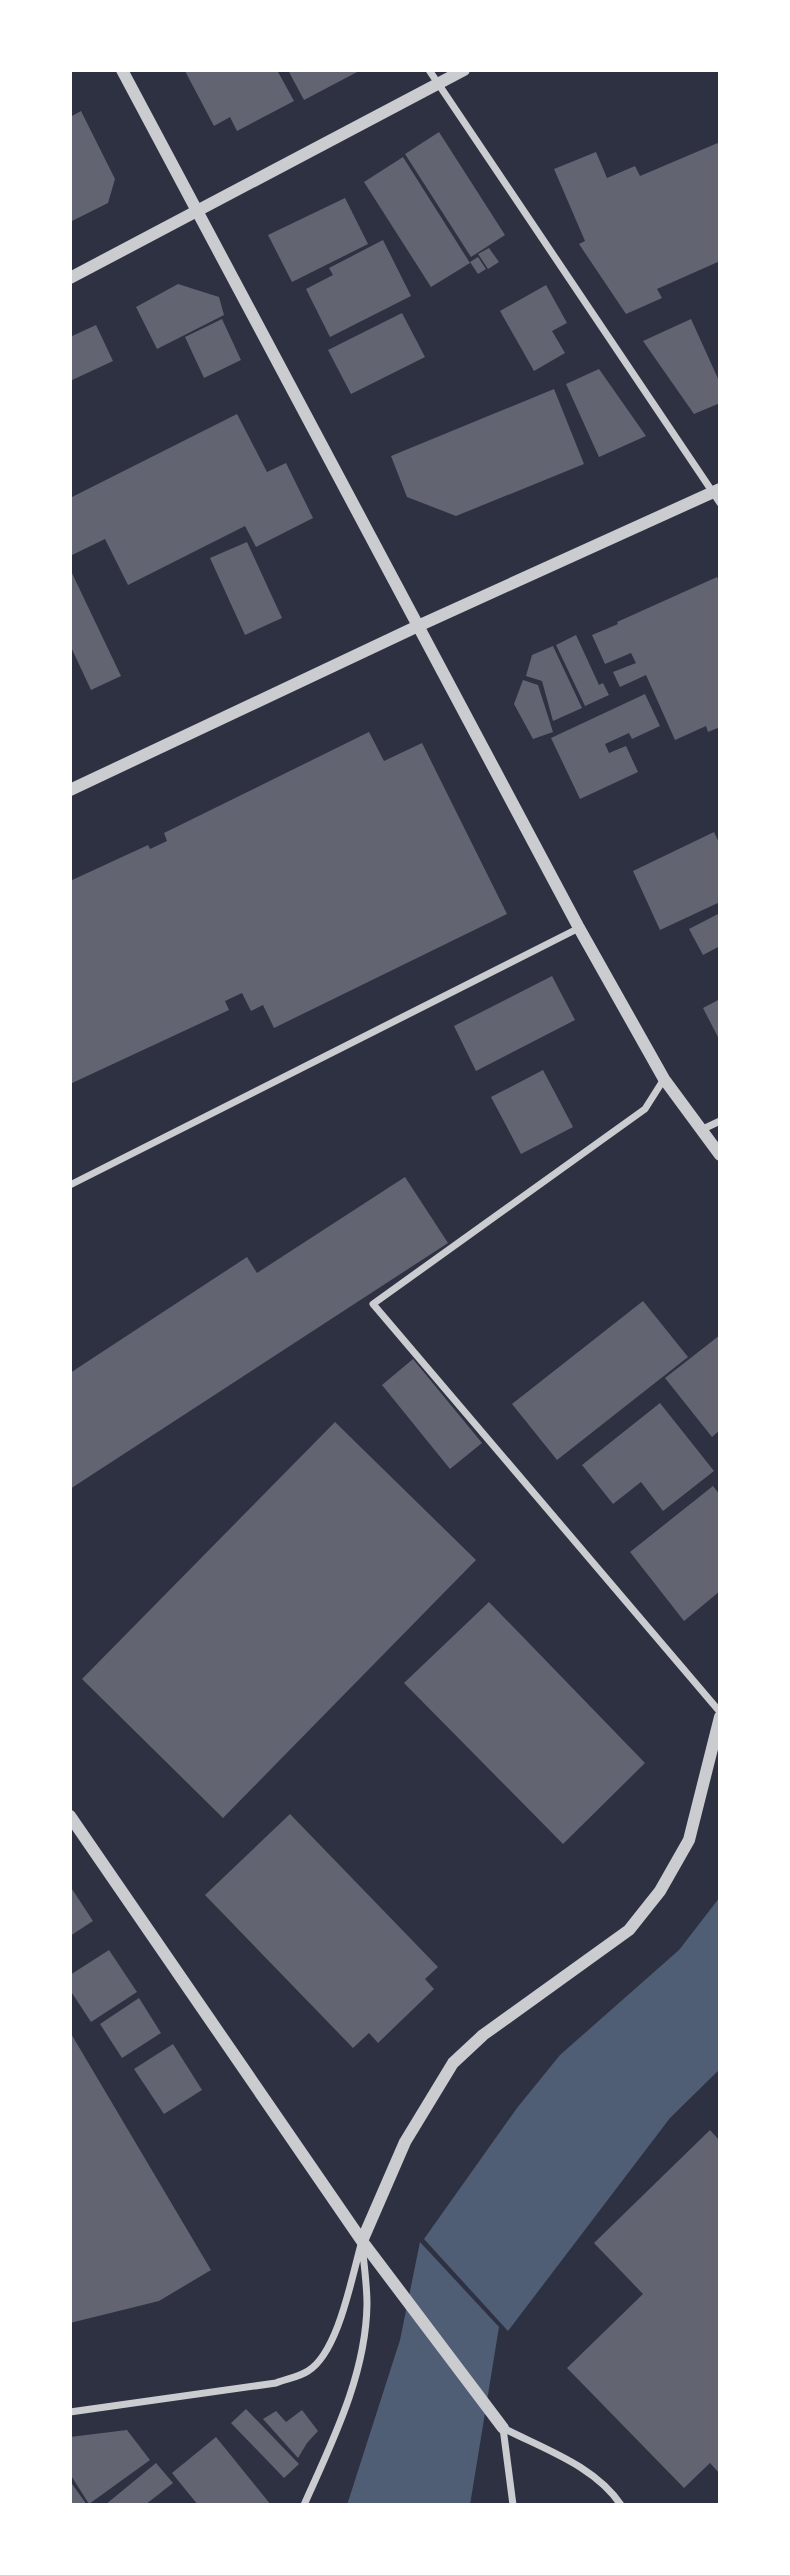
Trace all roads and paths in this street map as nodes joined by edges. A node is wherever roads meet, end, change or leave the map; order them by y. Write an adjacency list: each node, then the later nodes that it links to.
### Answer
1 (122, 70): 5 (street)
2 (429, 70): 4 (street)
3 (464, 70): 4 (street)
4 (437, 85): 5 (street); 7 (street)
5 (195, 211): 6 (street); 8 (street)
6 (70, 278)
7 (718, 495): 8 (street)
8 (418, 626): 9 (street); 10 (street)
9 (70, 790)
10 (579, 928): 11 (street); 15 (street)
11 (664, 1079): 13 (street); 16 (street)
12 (720, 1121): 13 (street)
13 (701, 1130): 14 (street)
14 (720, 1155)
15 (70, 1185)
16 (720, 1712)
17 (720, 1717): 19 (street)
18 (70, 1816): 19 (street)
19 (362, 2241): 20 (street); 21 (street); 22 (street)
20 (70, 2412)
21 (503, 2428): 23 (street); 24 (street)
22 (304, 2505)
23 (513, 2505)
24 (621, 2505)

